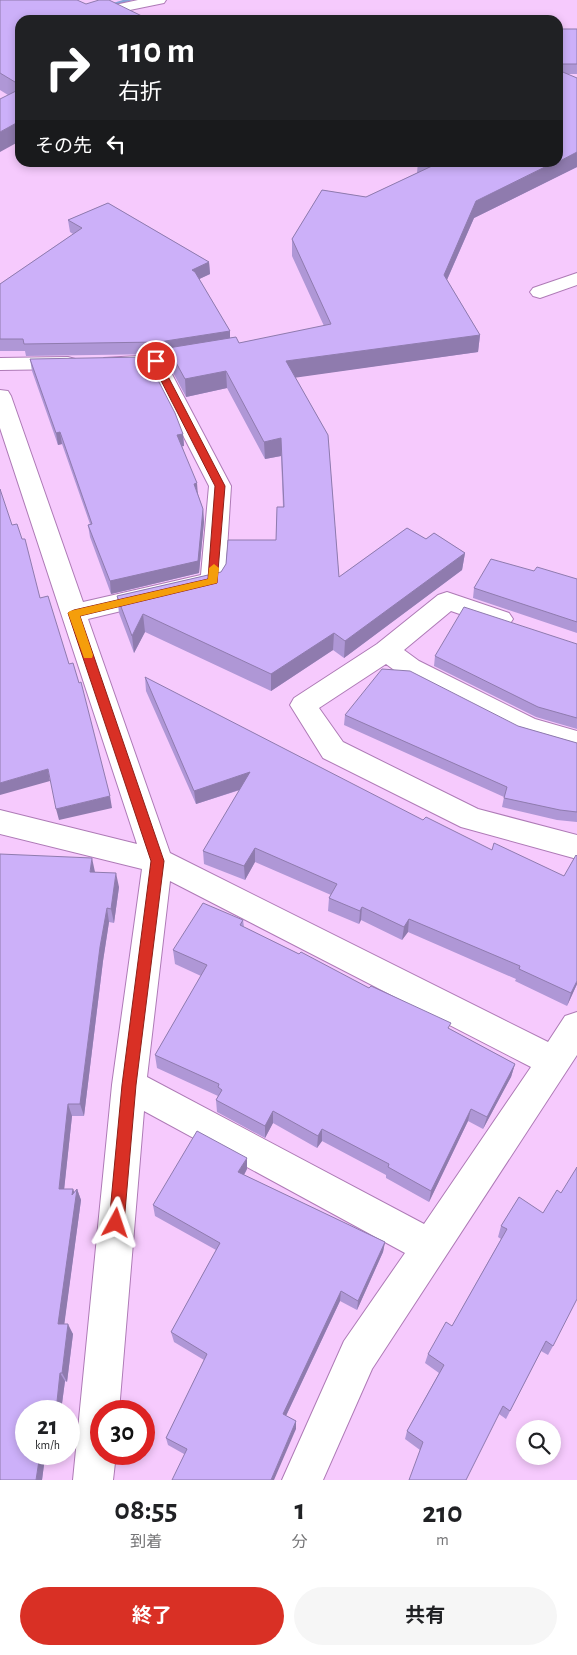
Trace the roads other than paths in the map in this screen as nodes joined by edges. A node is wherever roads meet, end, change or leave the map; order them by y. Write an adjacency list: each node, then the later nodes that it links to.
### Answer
1 (159, 0): 2 (street)
2 (120, 8)
3 (577, 279): 4 (street)
4 (540, 292)
5 (0, 364): 7 (street)
6 (0, 396): 7 (street)
7 (74, 613): 13 (street)
8 (521, 626): 9 (street)
9 (386, 650): 10 (street); 12 (street)
10 (577, 742)
11 (0, 822): 13 (street)
12 (577, 847)
13 (158, 861): 15 (street); 16 (street)
14 (577, 1027): 15 (street)
15 (554, 1062): 17 (street)
16 (129, 1085): 17 (street); 18 (street)
17 (431, 1248): 19 (street)
18 (93, 1480)
19 (302, 1480)

